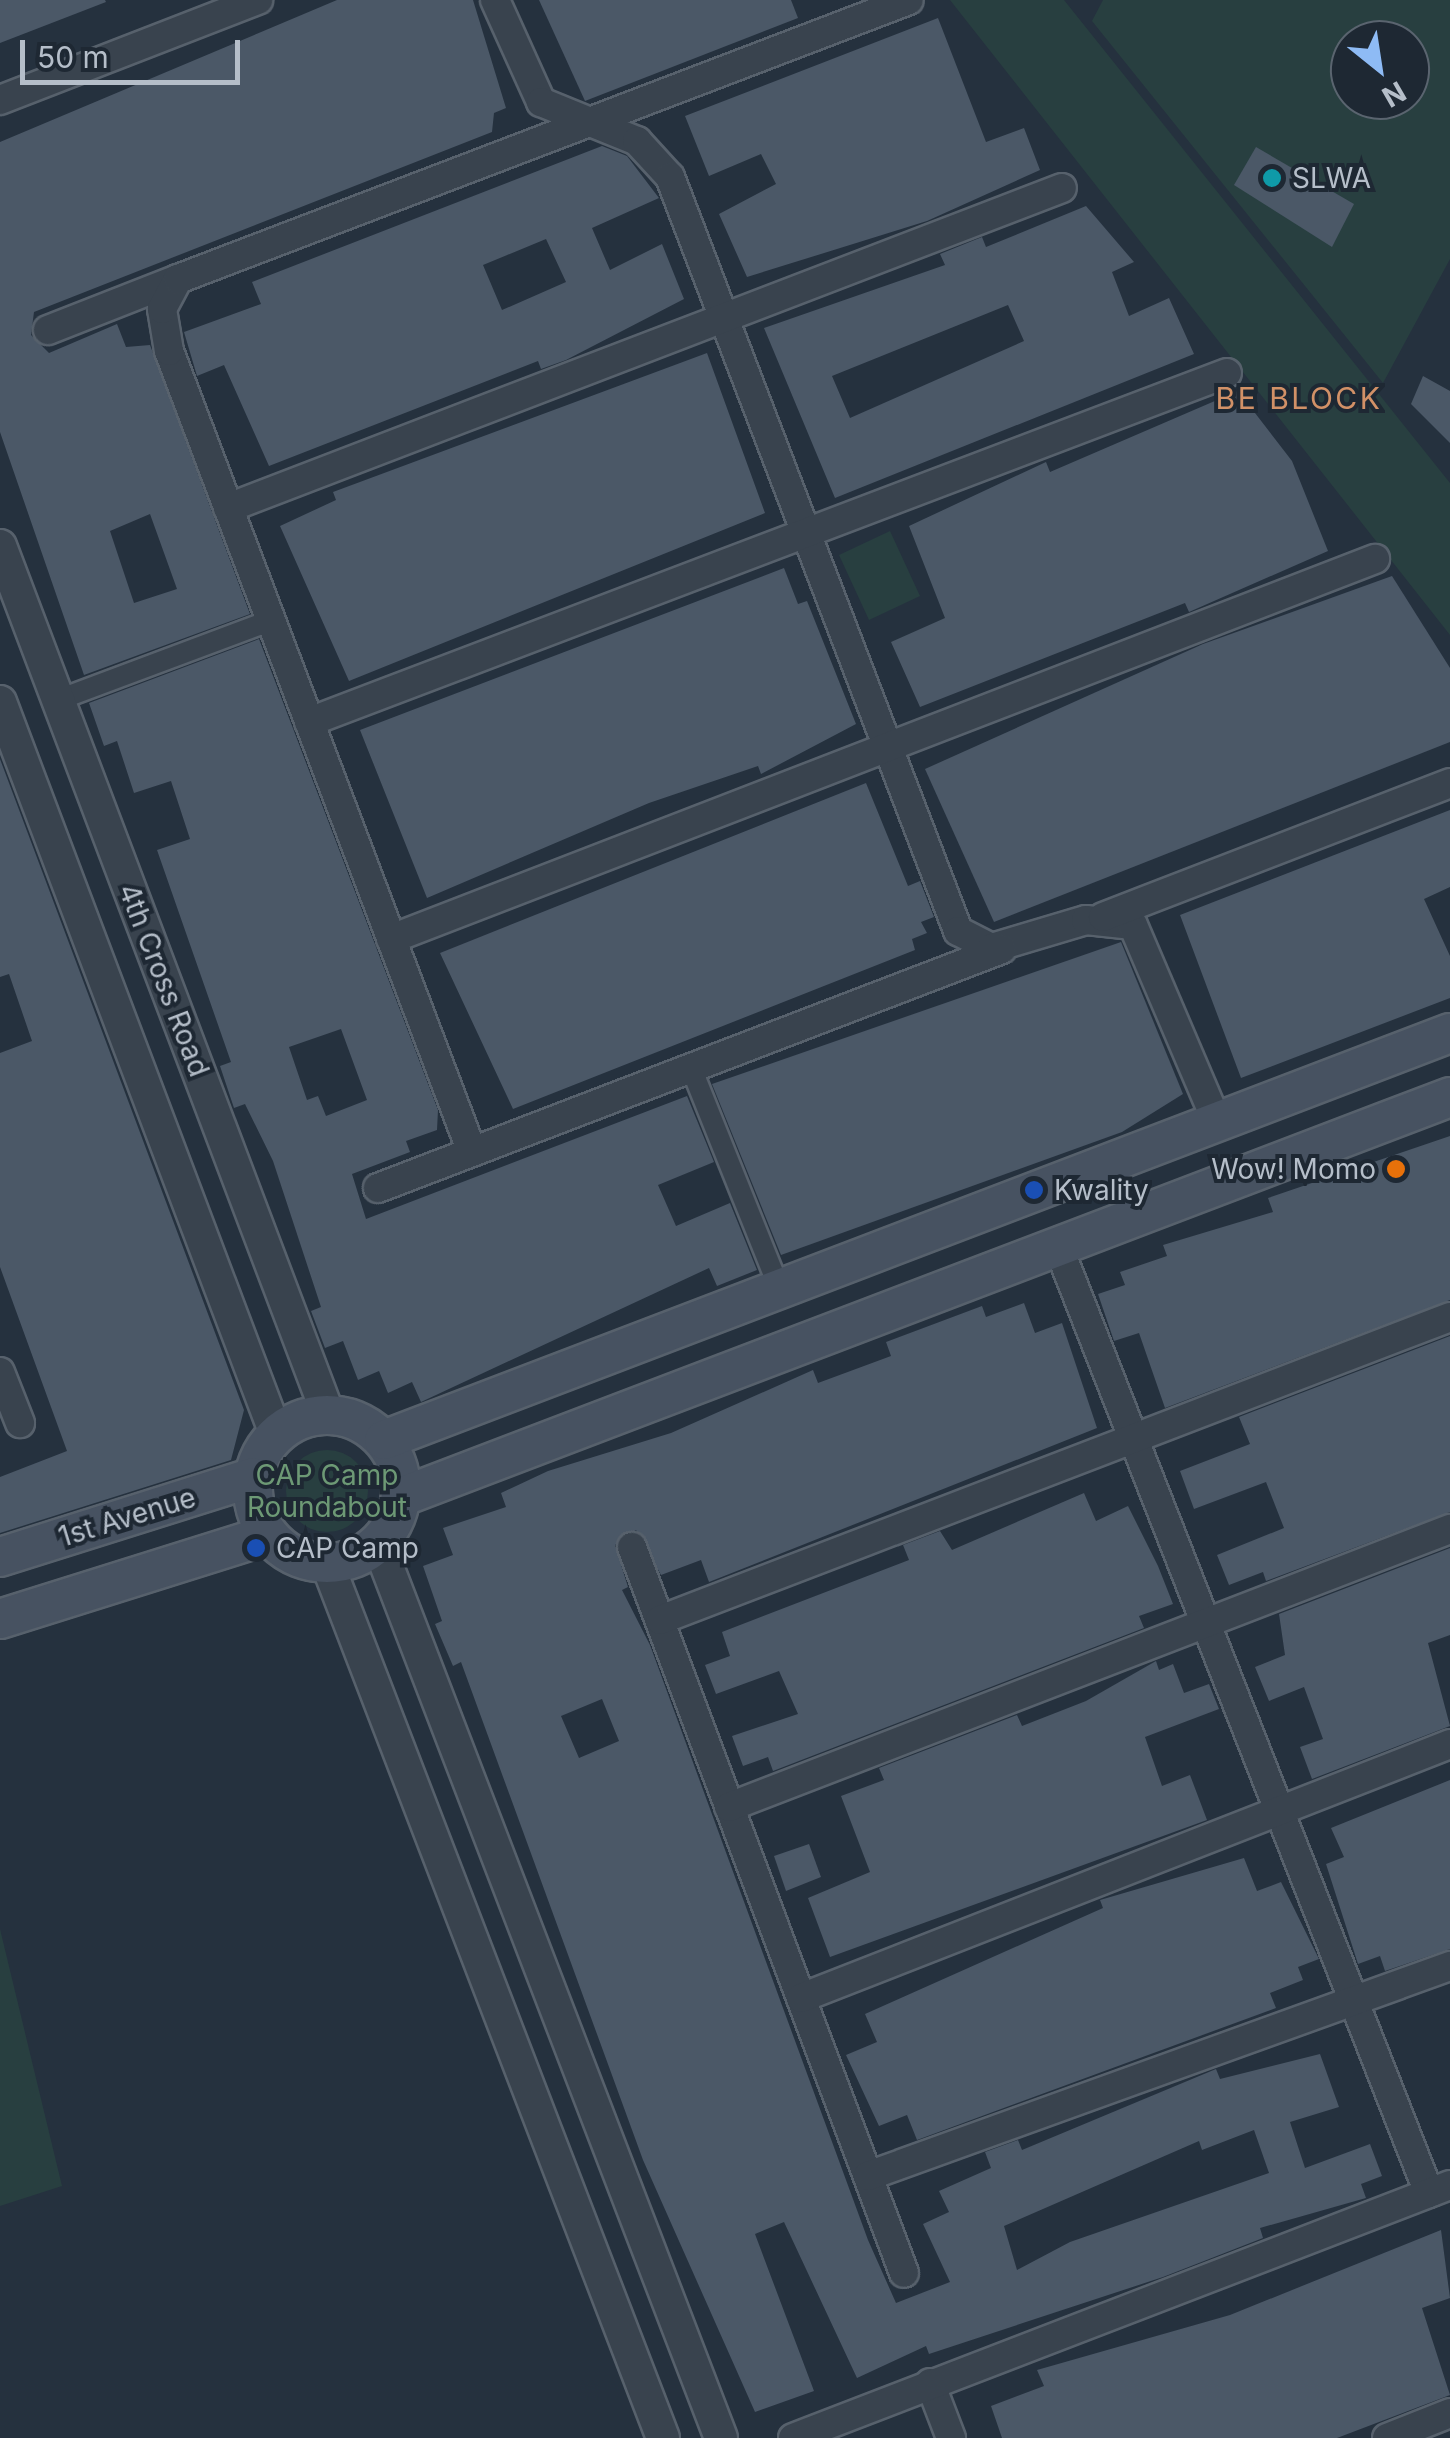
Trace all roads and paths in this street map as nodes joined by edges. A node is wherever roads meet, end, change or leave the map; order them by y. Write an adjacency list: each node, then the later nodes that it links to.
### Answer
1 (258, 0): 4 (street)
2 (495, 0): 5 (street)
3 (910, 0): 5 (street)
4 (0, 100)
5 (595, 124): 7 (street); 8 (street)
6 (1062, 188): 8 (street)
7 (178, 279): 9 (street); 11 (street)
8 (728, 321): 11 (street); 12 (street)
9 (48, 330)
10 (1227, 373): 12 (street)
11 (228, 508): 15 (street)
12 (810, 536): 18 (street); 19 (street)
13 (0, 546): 16 (street, 4th Cross Road)
14 (1374, 559): 19 (street)
15 (272, 620): 16 (street); 18 (street)
16 (58, 700): 27 (street, 4th Cross Road)
17 (0, 702): 29 (street, 4th Cross Road)
18 (309, 722): 22 (street)
19 (893, 749): 22 (street); 23 (street)
20 (1450, 783): 21 (street)
21 (1101, 918): 23 (street); 30 (street)
22 (392, 939): 34 (street)
23 (1024, 940): 26 (street)
24 (1450, 1033): 25 (main road)
25 (1355, 1069): 30 (main road); 31 (main road)
26 (692, 1070): 34 (street); 38 (street)
27 (208, 1096): 29 (street); 32 (street, 4th Cross Road)
28 (1450, 1096): 31 (main road)
29 (156, 1115): 33 (street, 4th Cross Road)
30 (1217, 1122): 36 (main road)
31 (1374, 1126): 37 (main road)
32 (222, 1134): 33 (street); 42 (street, 4th Cross Road)
33 (169, 1149): 44 (street, 4th Cross Road)
34 (472, 1152): 35 (street)
35 (378, 1188)
36 (898, 1243): 38 (main road); 39 (main road)
37 (1058, 1246): 39 (main road); 45 (street)
38 (779, 1288): 46 (main road)
39 (921, 1298): 48 (main road)
40 (1450, 1317): 45 (street)
41 (0, 1372): 43 (street)
42 (328, 1414): 44 (main road); 46 (main road)
43 (20, 1422)
44 (276, 1434): 47 (main road)
45 (1136, 1437): 56 (street); 57 (street)
46 (384, 1440): 48 (main road)
47 (253, 1478): 50 (main road); 53 (main road, 1st Avenue)
48 (401, 1497): 51 (main road)
49 (1450, 1529): 57 (street)
50 (268, 1536): 54 (main road); 55 (main road)
51 (378, 1543): 54 (main road); 70 (street)
52 (632, 1547): 56 (street)
53 (0, 1556)
54 (328, 1563): 69 (street)
55 (0, 1619)
56 (660, 1620): 59 (street)
57 (1208, 1622): 59 (street); 60 (street)
58 (1450, 1744): 60 (street)
59 (730, 1806): 62 (street)
60 (1280, 1810): 62 (street); 63 (street)
61 (1450, 1966): 63 (street)
62 (801, 1998): 64 (street)
63 (1355, 2002): 64 (street); 65 (street)
64 (868, 2176): 66 (street)
65 (1440, 2189): 67 (street)
66 (904, 2273)
67 (930, 2383): 71 (street); 72 (street)
68 (1450, 2413): 73 (street)
69 (663, 2438)
70 (722, 2438)
71 (792, 2438)
72 (951, 2438)
73 (1388, 2438)

